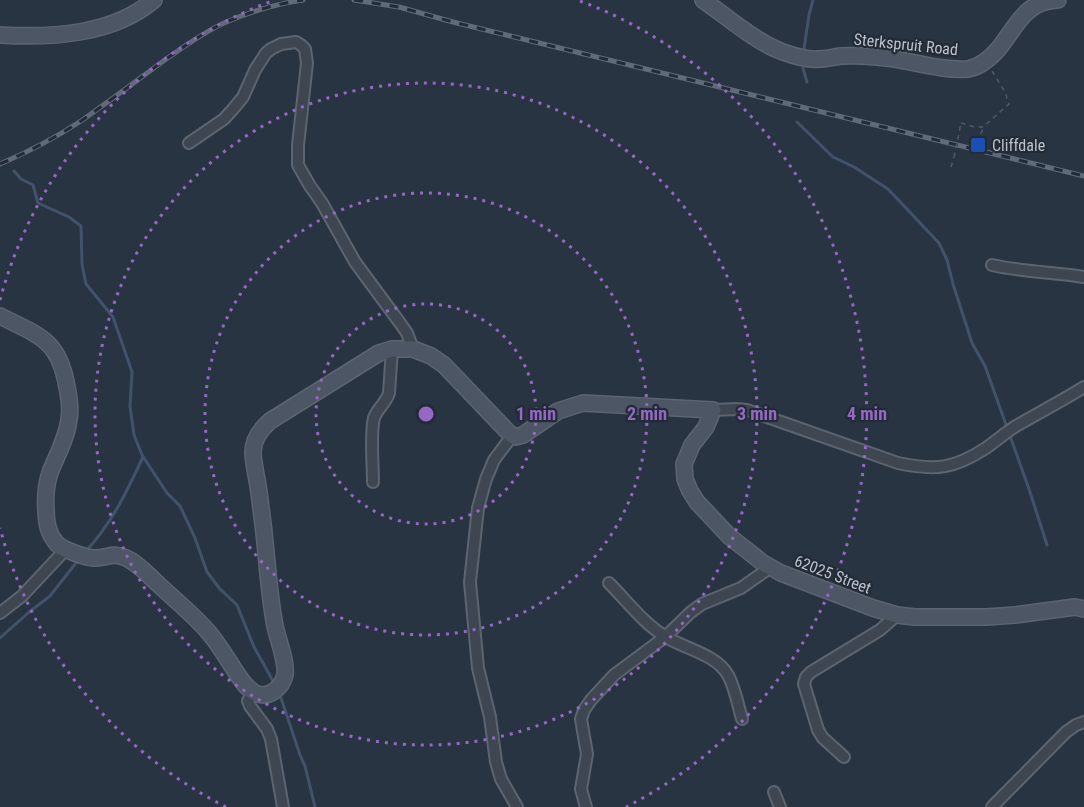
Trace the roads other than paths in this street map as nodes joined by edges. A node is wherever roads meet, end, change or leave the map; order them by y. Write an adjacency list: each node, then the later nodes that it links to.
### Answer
1 (154, 0): 4 (street)
2 (703, 0): 3 (street, Sterkspruit Road)
3 (1058, 0)
4 (0, 35)
5 (189, 142): 10 (street)
6 (992, 265): 7 (street)
7 (1084, 277)
8 (0, 316): 15 (street)
9 (392, 349): 10 (street); 14 (street); 22 (street)
10 (412, 349): 13 (street)
11 (1084, 387): 12 (street)
12 (713, 410): 13 (street); 16 (street, 62025 Street)
13 (512, 436): 28 (street)
14 (374, 482)
15 (66, 549): 19 (street); 22 (street)
16 (771, 567): 20 (street, 62025 Street); 21 (street)
17 (609, 583): 21 (street)
18 (1084, 609): 20 (street, 62025 Street)
19 (0, 613)
20 (897, 615): 25 (street)
21 (665, 637): 23 (street); 29 (street)
22 (254, 693): 27 (street)
23 (742, 719)
24 (1084, 722): 31 (street)
25 (844, 757)
26 (774, 792): 30 (street)
27 (283, 807)
28 (517, 807)
29 (586, 807)
30 (780, 807)
31 (992, 807)

